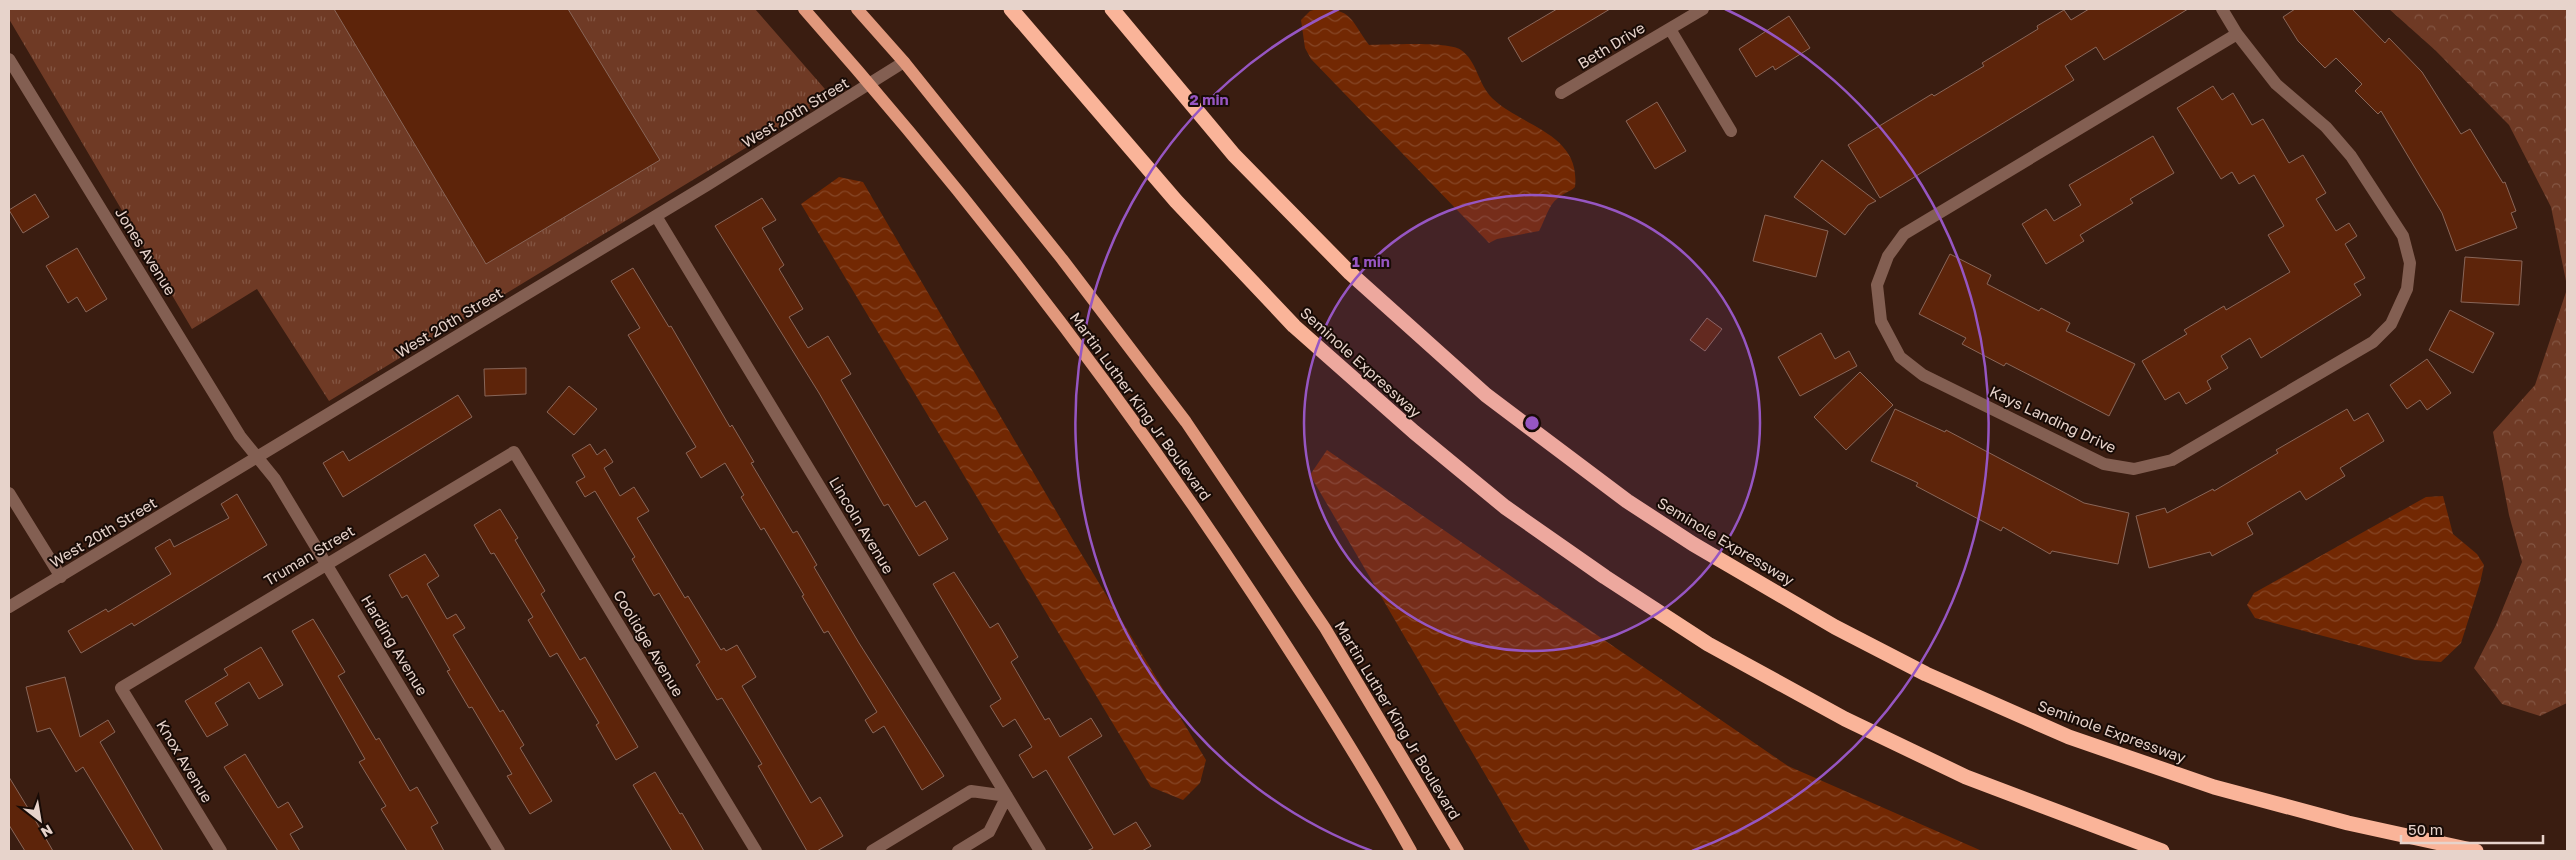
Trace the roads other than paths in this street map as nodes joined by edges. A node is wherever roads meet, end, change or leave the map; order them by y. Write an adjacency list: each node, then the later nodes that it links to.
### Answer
1 (804, 9): 11 (main road, Martin Luther King Jr Boulevard)
2 (857, 9): 10 (main road, Martin Luther King Jr Boulevard)
3 (1011, 9): 31 (highway, Seminole Expressway)
4 (1112, 9): 32 (highway, Seminole Expressway)
5 (1703, 9): 7 (street, Beth Drive)
6 (2222, 9): 8 (street, Kays Landing Drive)
7 (1670, 29): 12 (street, Beth Drive); 13 (street)
8 (2237, 34): 8 (street, Kays Landing Drive)
9 (9, 59): 16 (street, Jones Avenue)
10 (904, 62): 11 (street, West 20th Street); 30 (main road, Martin Luther King Jr Boulevard)
11 (871, 84): 14 (street, West 20th Street); 29 (main road, Martin Luther King Jr Boulevard)
12 (1561, 93)
13 (1731, 131)
14 (656, 216): 16 (street, West 20th Street); 22 (street, Lincoln Avenue)
15 (514, 452): 18 (street, Truman Street); 25 (street, Coolidge Avenue)
16 (258, 458): 18 (street, Harding Avenue); 19 (street, West 20th Street)
17 (9, 493): 19 (street)
18 (327, 563): 21 (street, Truman Street); 24 (street, Harding Avenue)
19 (61, 576): 20 (street, West 20th Street)
20 (9, 607)
21 (121, 688): 23 (street, Knox Avenue)
22 (1007, 796): 26 (street); 27 (street); 28 (street, Lincoln Avenue)
23 (221, 851)
24 (499, 851)
25 (756, 851)
26 (872, 851)
27 (958, 851)
28 (1040, 851)
29 (1411, 851)
30 (1458, 851)
31 (2162, 851)
32 (2476, 851)

